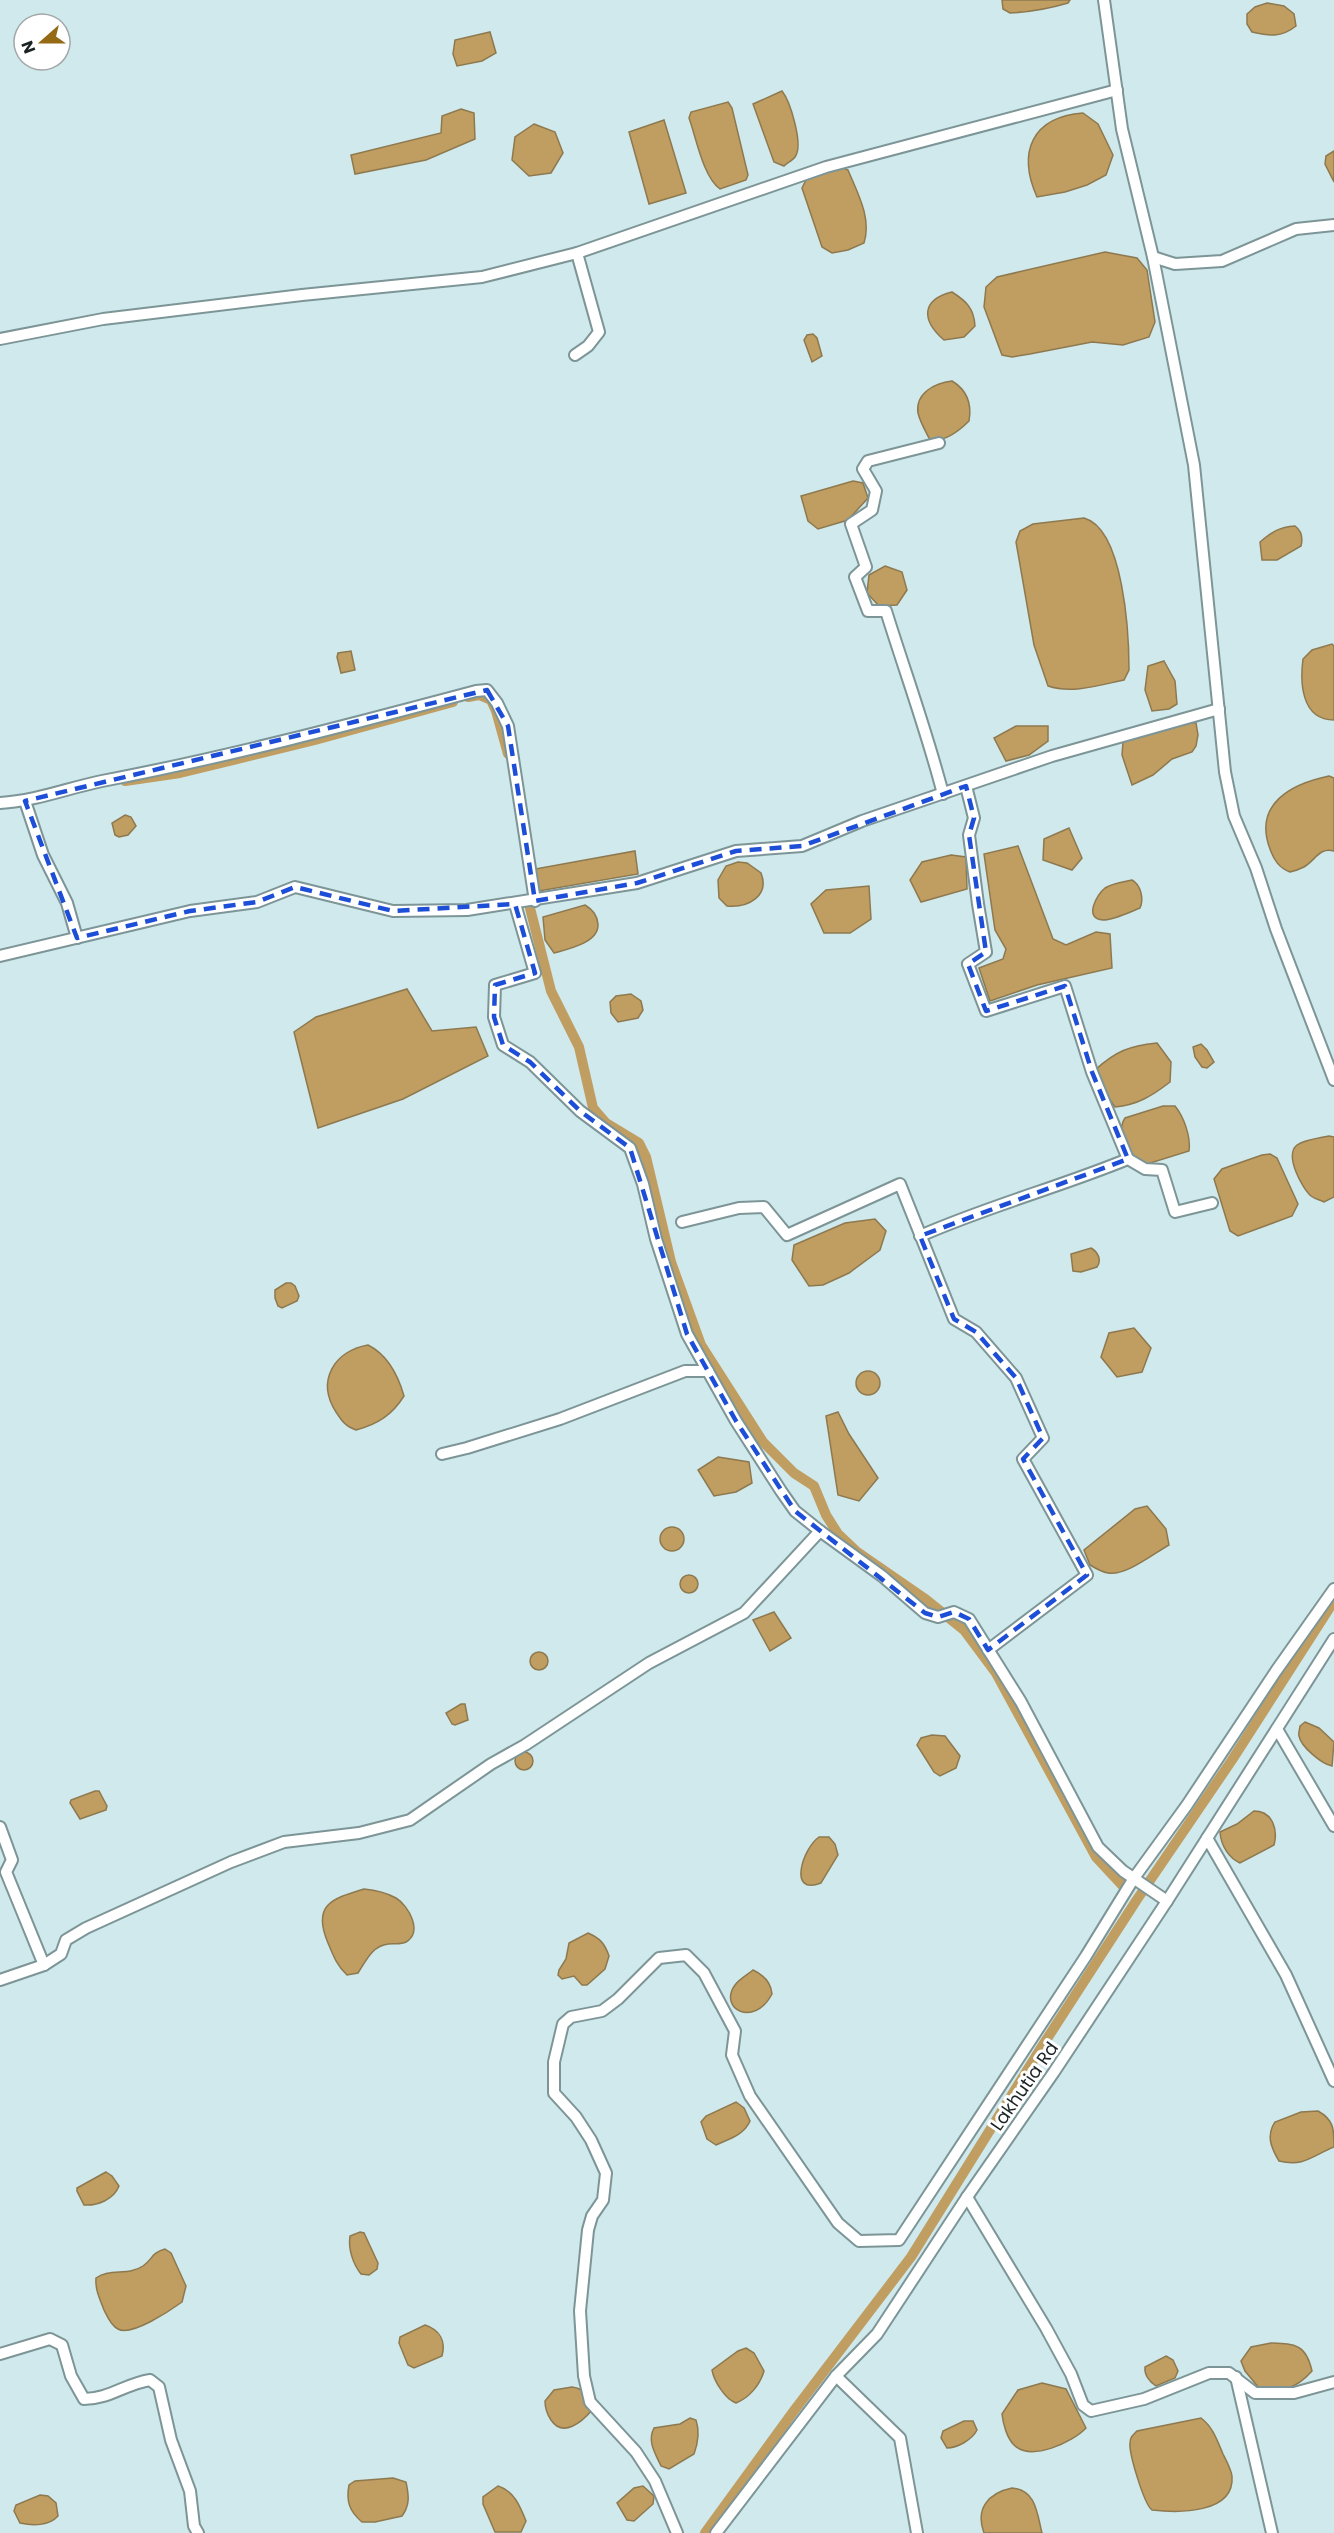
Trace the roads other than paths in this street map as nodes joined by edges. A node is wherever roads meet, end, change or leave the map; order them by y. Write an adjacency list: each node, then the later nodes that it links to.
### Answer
1 (1104, 0): 2 (street)
2 (1117, 90): 4 (street); 5 (street)
3 (1334, 225): 5 (street)
4 (577, 253): 6 (street); 7 (street)
5 (1153, 257): 9 (street)
6 (0, 339)
7 (575, 355)
8 (939, 443): 11 (street)
9 (1219, 709): 10 (street); 18 (street)
10 (966, 786): 11 (street); 19 (street)
11 (943, 794): 14 (street)
12 (25, 801): 13 (street); 14 (street); 16 (street)
13 (0, 803)
14 (535, 901): 15 (street)
15 (515, 903): 16 (street); 23 (street)
16 (77, 938): 17 (street)
17 (0, 956)
18 (1334, 1080)
19 (1128, 1159): 20 (street); 22 (street)
20 (1212, 1203)
21 (682, 1222): 22 (street)
22 (920, 1236): 28 (street)
23 (708, 1371): 24 (street); 25 (street)
24 (442, 1454)
25 (820, 1532): 28 (street); 35 (street)
26 (1334, 1589): 33 (street)
27 (1334, 1639): 29 (street, Lakhutia Rd)
28 (988, 1650): 33 (street)
29 (1277, 1730): 30 (street); 32 (street, Lakhutia Rd)
30 (1334, 1826)
31 (0, 1827): 35 (street)
32 (1206, 1838): 34 (street, Lakhutia Rd); 37 (street)
33 (1134, 1878): 34 (street); 44 (street)
34 (1167, 1901): 38 (street, Lakhutia Rd)
35 (44, 1965): 36 (street)
36 (0, 1980)
37 (1334, 2081)
38 (967, 2197): 40 (street, Lakhutia Rd); 41 (street)
39 (0, 2354): 43 (street)
40 (836, 2376): 45 (street, Lakhutia Rd); 46 (street)
41 (1236, 2377): 42 (street); 47 (street)
42 (1334, 2382)
43 (198, 2533)
44 (677, 2533)
45 (716, 2533)
46 (917, 2533)
47 (1272, 2533)

